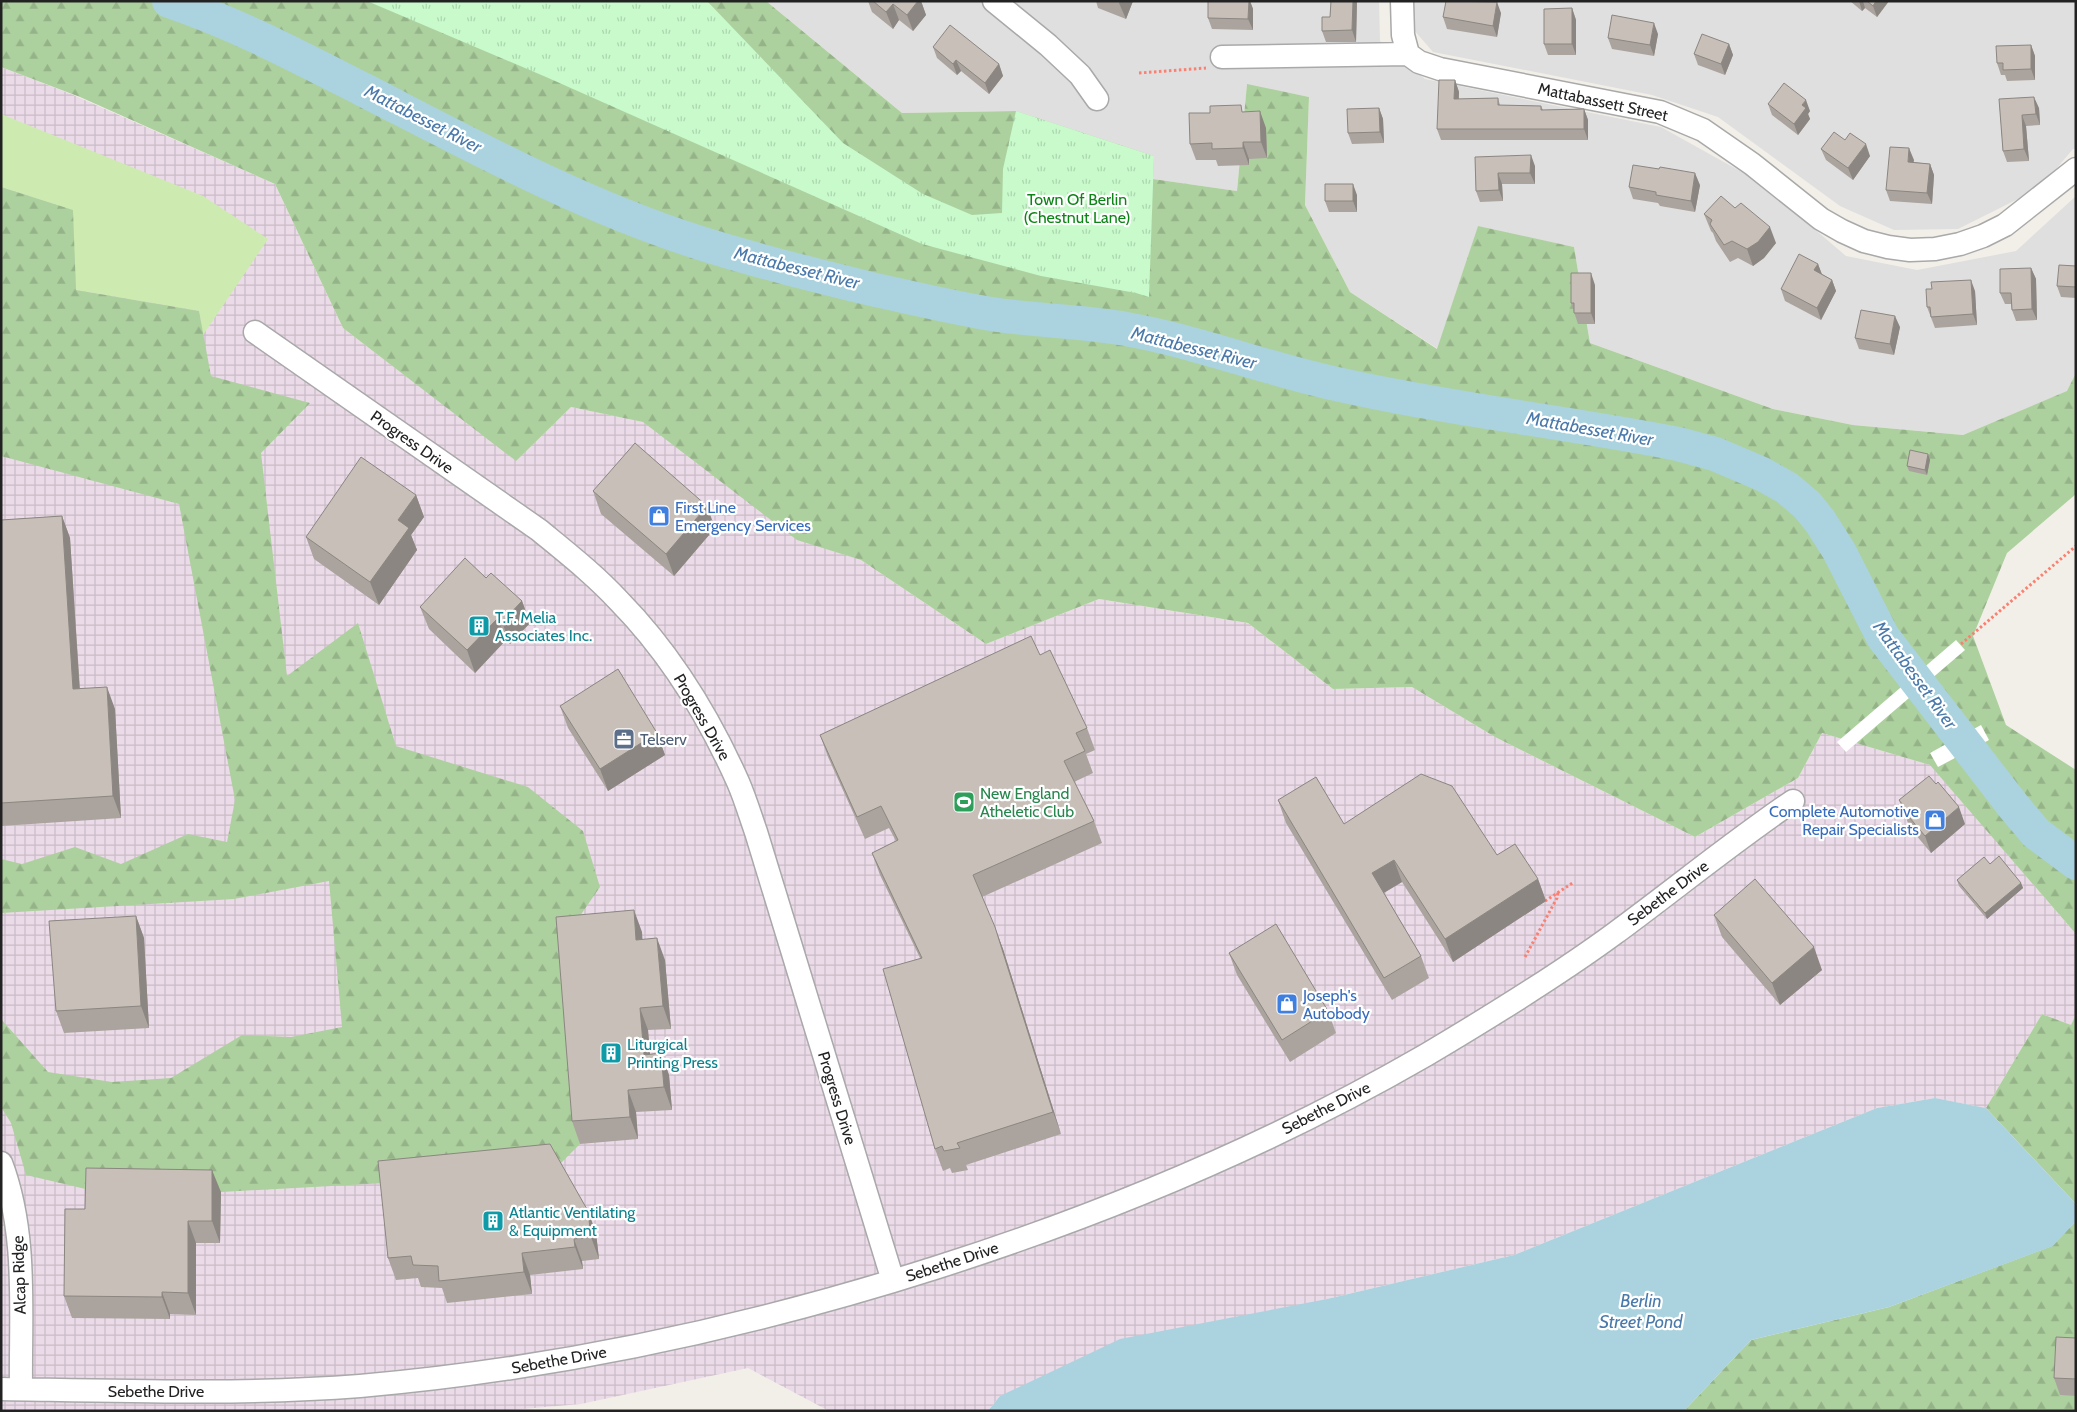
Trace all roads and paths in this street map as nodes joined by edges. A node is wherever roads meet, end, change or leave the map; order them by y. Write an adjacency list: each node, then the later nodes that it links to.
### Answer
1 (994, 1): 6 (street)
2 (1402, 1): 3 (street)
3 (1408, 54): 4 (street, Mattabassett Street); 7 (street, Mattabassett Street)
4 (1218, 62): 5 (path)
5 (1140, 73)
6 (1097, 99)
7 (2076, 169)
8 (255, 332): 17 (street, Progress Drive)
9 (2076, 546): 10 (path)
10 (1961, 644)
11 (1793, 801): 17 (street, Sebethe Drive)
12 (1574, 882): 13 (path)
13 (1558, 892): 14 (path); 15 (path)
14 (1545, 900)
15 (1525, 957)
16 (1, 1163): 18 (street, Alcap Ridge)
17 (893, 1281): 18 (street, Sebethe Drive)
18 (11, 1389)

